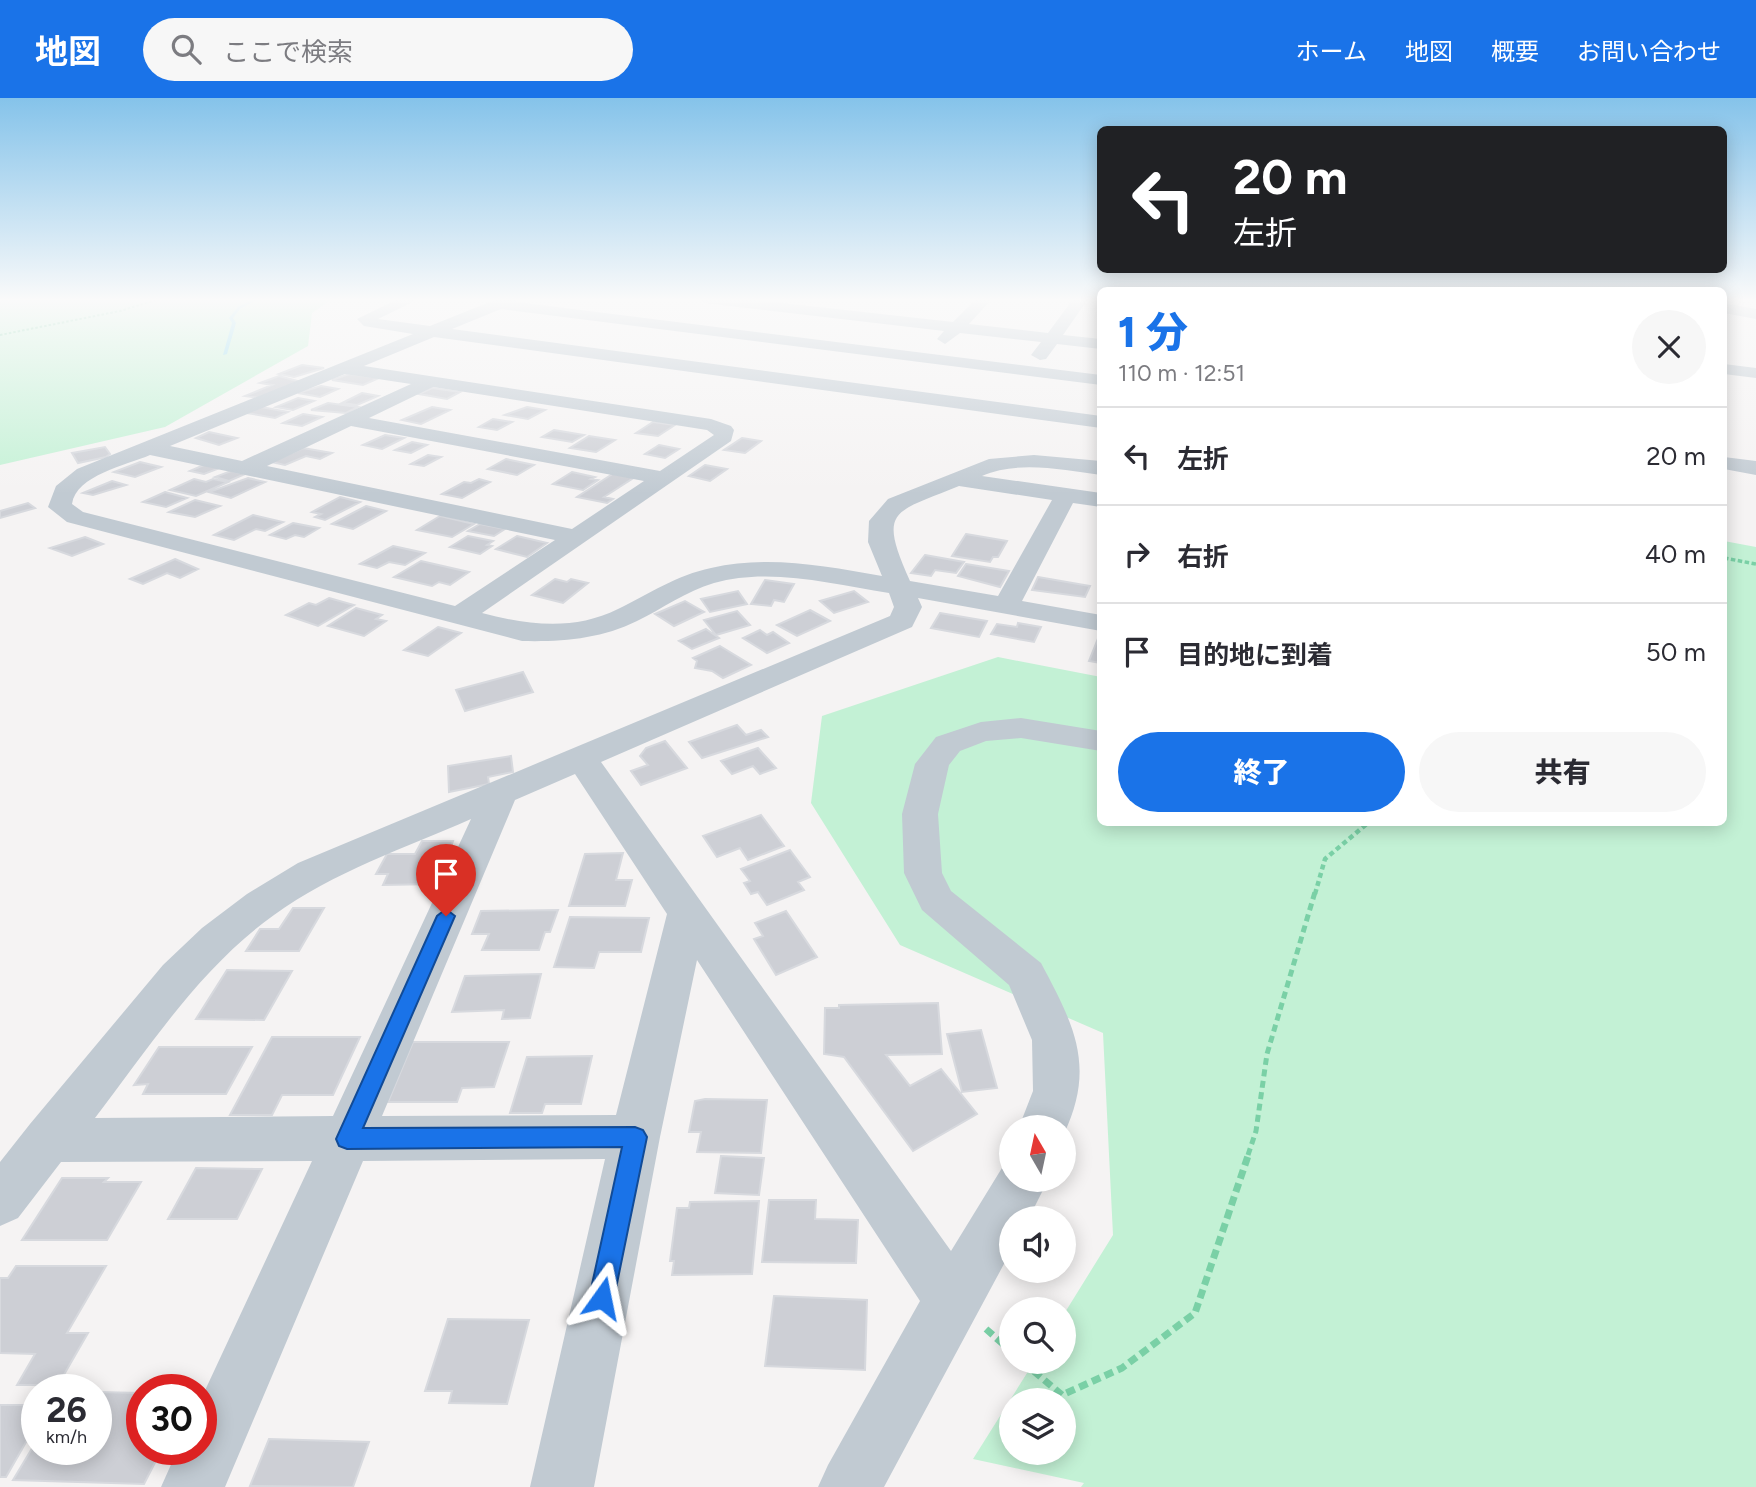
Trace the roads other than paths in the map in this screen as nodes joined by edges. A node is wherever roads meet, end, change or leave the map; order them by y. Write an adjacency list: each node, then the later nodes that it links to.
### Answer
1 (354, 364): 6 (street)
2 (670, 364): 7 (street); 11 (street)
3 (693, 364): 7 (street)
4 (971, 364): 9 (street)
5 (1033, 364): 9 (street)
6 (351, 365): 13 (street); 14 (street); 18 (street)
7 (689, 366): 15 (street)
8 (1727, 369): 10 (street)
9 (1028, 371): 12 (street); 15 (street)
10 (1756, 373)
11 (649, 376)
12 (1097, 380)
13 (430, 382): 16 (street); 23 (street)
14 (616, 395)
15 (1000, 409): 17 (street)
16 (349, 420): 20 (street); 23 (street)
17 (1097, 421)
18 (148, 448): 20 (street); 30 (street)
19 (1727, 463): 22 (street)
20 (245, 468): 27 (street)
21 (1097, 468): 24 (street)
22 (1756, 468)
23 (664, 478): 27 (street)
24 (953, 478): 25 (street); 28 (street)
25 (1066, 495): 26 (street); 29 (street)
26 (1097, 499)
27 (577, 537): 30 (street)
28 (898, 587): 29 (street); 30 (street); 33 (street)
29 (1006, 606): 31 (street)
30 (461, 615)
31 (1097, 622)
32 (1097, 740): 36 (street)
33 (582, 758): 34 (street); 35 (street)
34 (501, 792): 38 (street); 39 (street)
35 (687, 912): 37 (street); 42 (street)
36 (1048, 1115)
37 (635, 1137): 38 (street); 44 (street)
38 (347, 1139): 39 (street); 43 (street)
39 (47, 1140): 41 (street)
40 (1016, 1192): 42 (street)
41 (0, 1201)
42 (952, 1300): 45 (street)
43 (193, 1487)
44 (562, 1487)
45 (850, 1487)

